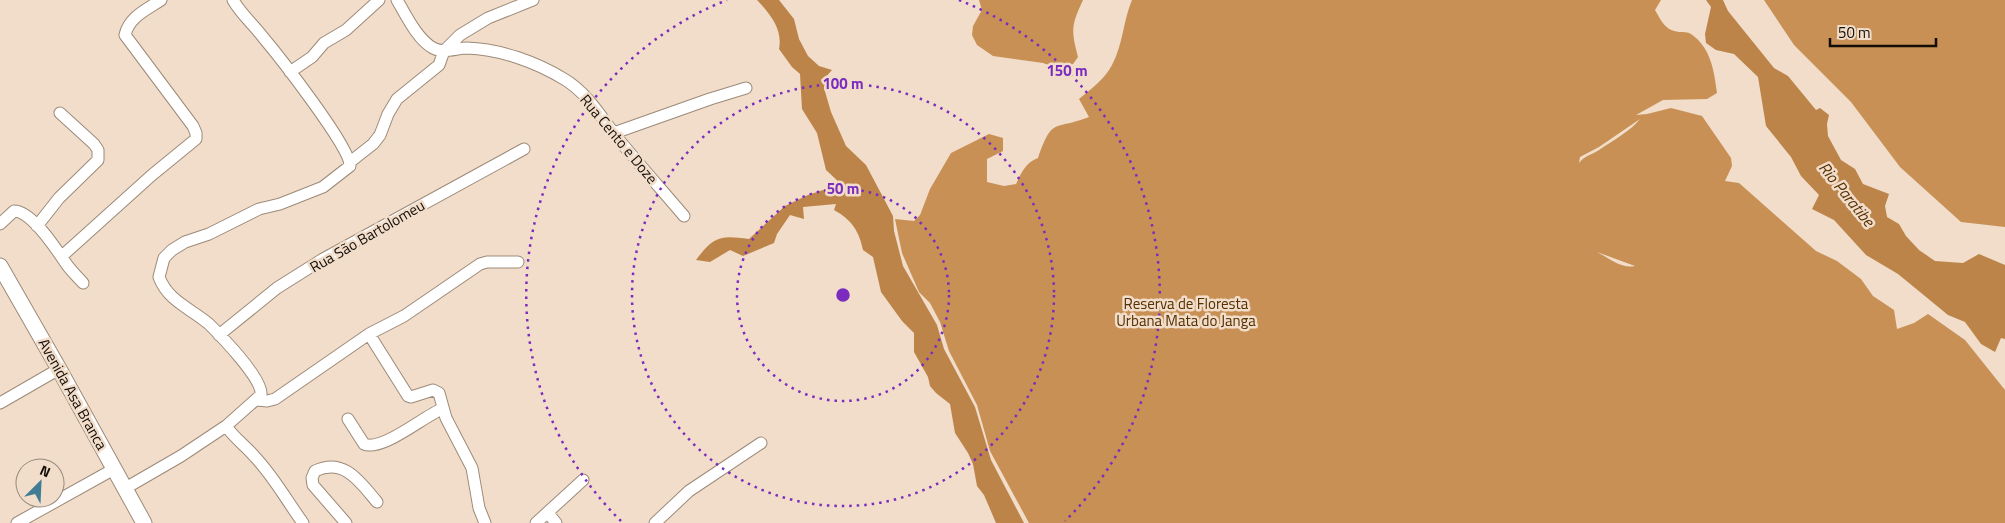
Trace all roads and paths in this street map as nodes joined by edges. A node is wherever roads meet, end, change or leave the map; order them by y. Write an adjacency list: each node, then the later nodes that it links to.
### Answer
1 (160, 0): 16 (street)
2 (233, 0): 7 (street)
3 (379, 0): 7 (street)
4 (397, 0): 6 (street)
5 (533, 0): 6 (street)
6 (444, 51): 10 (street, Rua Cento e Doze); 12 (street)
7 (290, 72): 12 (street)
8 (746, 88): 10 (street)
9 (60, 113): 15 (street)
10 (614, 133): 13 (street, Rua Cento e Doze)
11 (524, 149): 21 (street, Rua São Bartolomeu)
12 (349, 159): 21 (street)
13 (684, 216)
14 (0, 224): 15 (street)
15 (38, 226): 16 (street)
16 (62, 256): 19 (street)
17 (518, 262): 20 (street)
18 (2, 273): 22 (street, Avenida Asa Branca)
19 (83, 283)
20 (369, 334): 23 (street); 25 (street)
21 (219, 335): 23 (street)
22 (59, 369): 24 (street); 29 (street, Avenida Asa Branca)
23 (257, 400): 27 (street)
24 (0, 403)
25 (442, 408): 26 (street); 38 (street)
26 (348, 419)
27 (226, 426): 31 (street); 36 (street)
28 (761, 443): 41 (street)
29 (114, 469): 31 (street, Avenida Asa Branca); 34 (street)
30 (583, 480): 33 (street)
31 (124, 488): 35 (street, Avenida Asa Branca)
32 (377, 502): 37 (street)
33 (548, 513): 39 (street); 40 (street)
34 (17, 523)
35 (144, 523)
36 (303, 523)
37 (346, 523)
38 (485, 523)
39 (536, 523)
40 (556, 523)
41 (655, 523)

